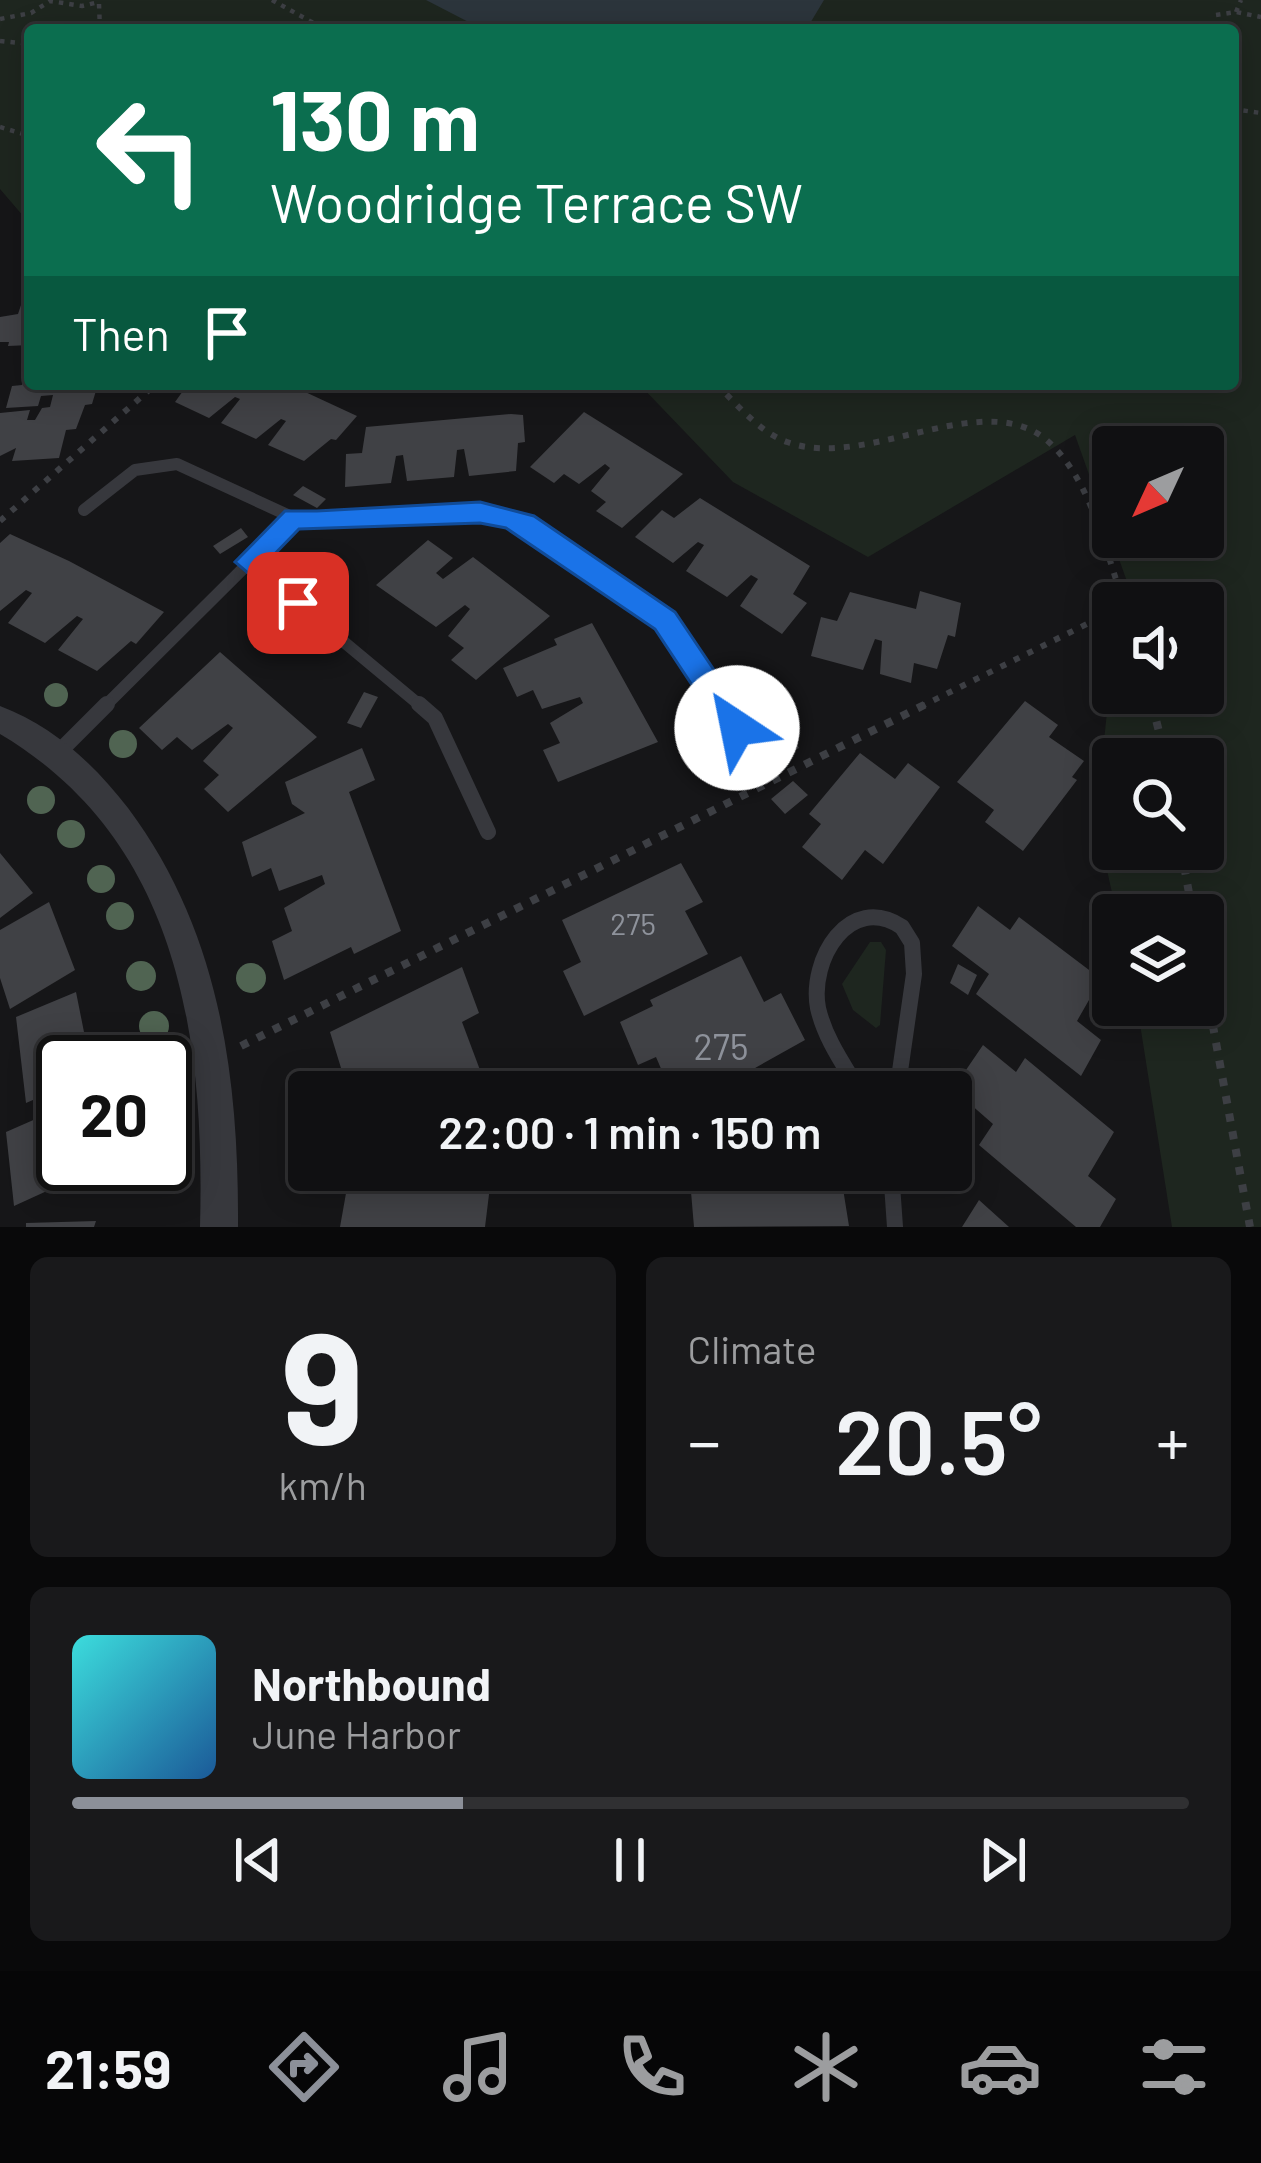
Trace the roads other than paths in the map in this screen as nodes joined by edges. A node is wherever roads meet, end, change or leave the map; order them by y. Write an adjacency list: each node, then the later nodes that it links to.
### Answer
1 (84, 510): 2 (lane)
2 (294, 518): 3 (lane); 5 (lane)
3 (249, 562): 6 (lane); 7 (lane)
4 (0, 718): 6 (street)
5 (737, 728)
6 (57, 754): 11 (street)
7 (488, 832)
8 (848, 1071): 9 (lane)
9 (900, 1071)
10 (893, 1191): 12 (lane)
11 (219, 1227)
12 (896, 1227)

